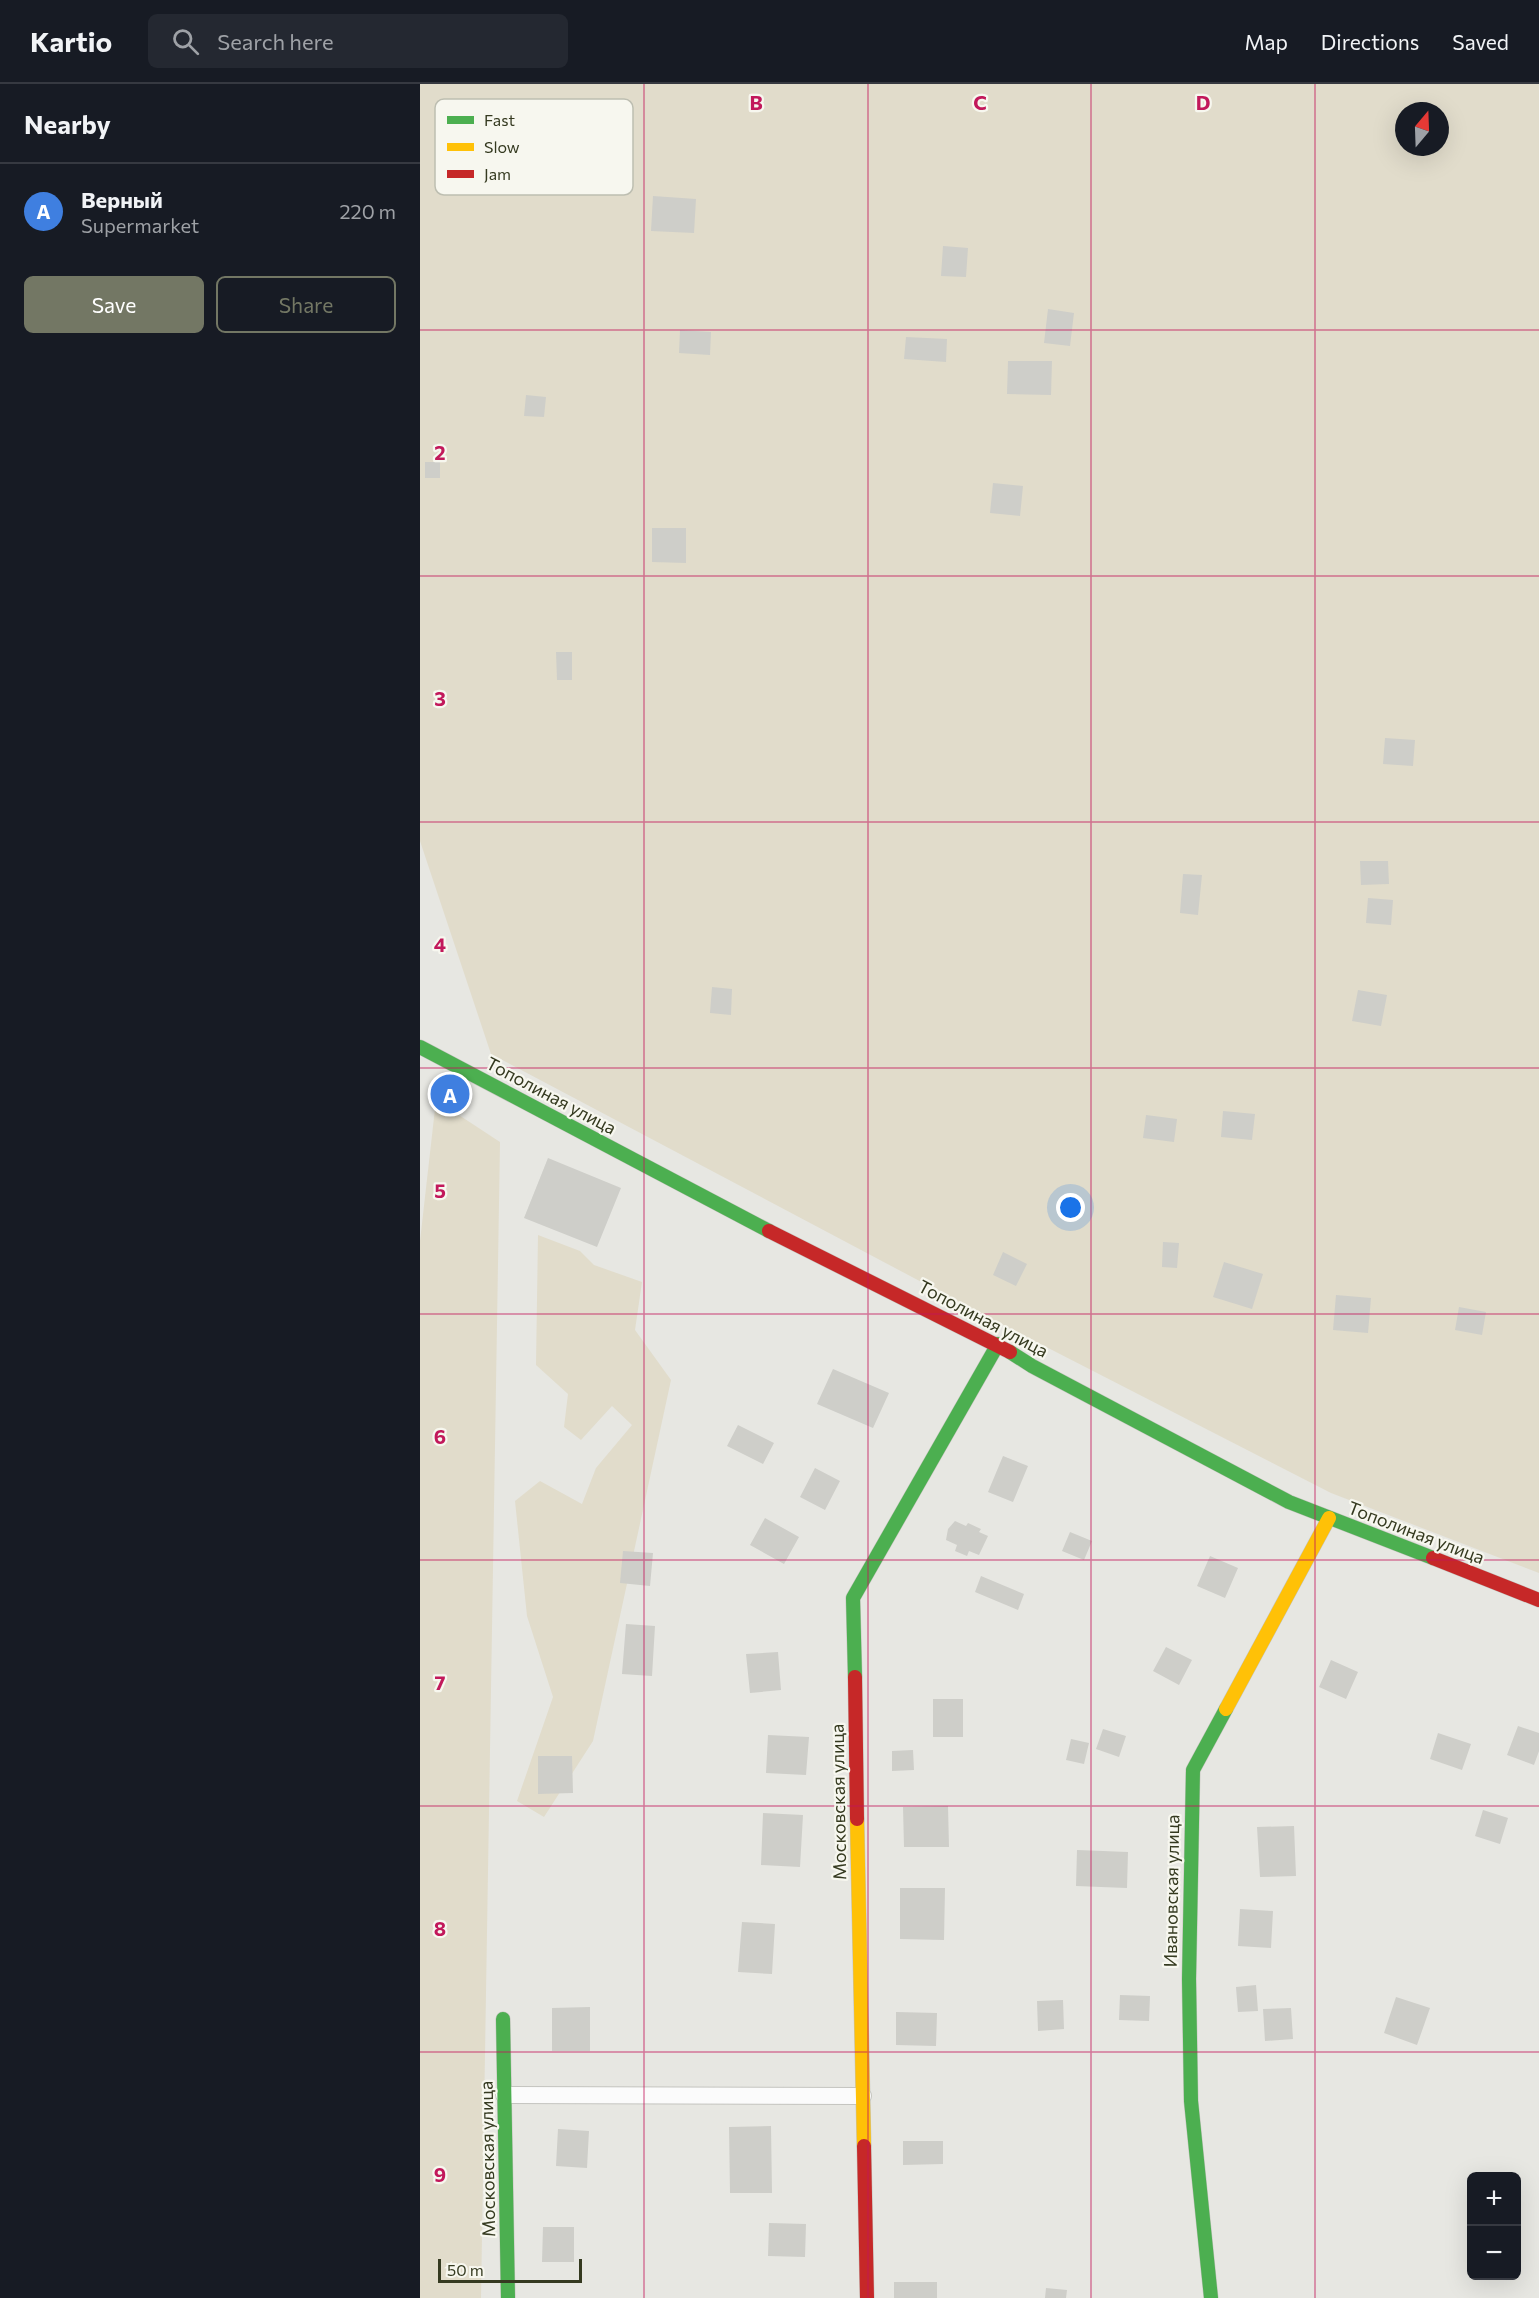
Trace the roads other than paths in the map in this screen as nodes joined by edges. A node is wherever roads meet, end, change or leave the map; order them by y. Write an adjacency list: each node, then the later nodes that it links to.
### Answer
1 (420, 1047): 2 (street, Тополиная улица)
2 (998, 1344): 3 (street, Тополиная улица); 7 (street, Московская улица)
3 (1329, 1518): 4 (street, Тополиная улица); 10 (street, Ивановская улица)
4 (1539, 1600)
5 (503, 2019): 6 (street, Московская улица)
6 (504, 2095): 7 (street); 8 (street, Московская улица)
7 (863, 2096): 9 (street, Московская улица)
8 (508, 2298)
9 (867, 2298)
10 (1211, 2298)

